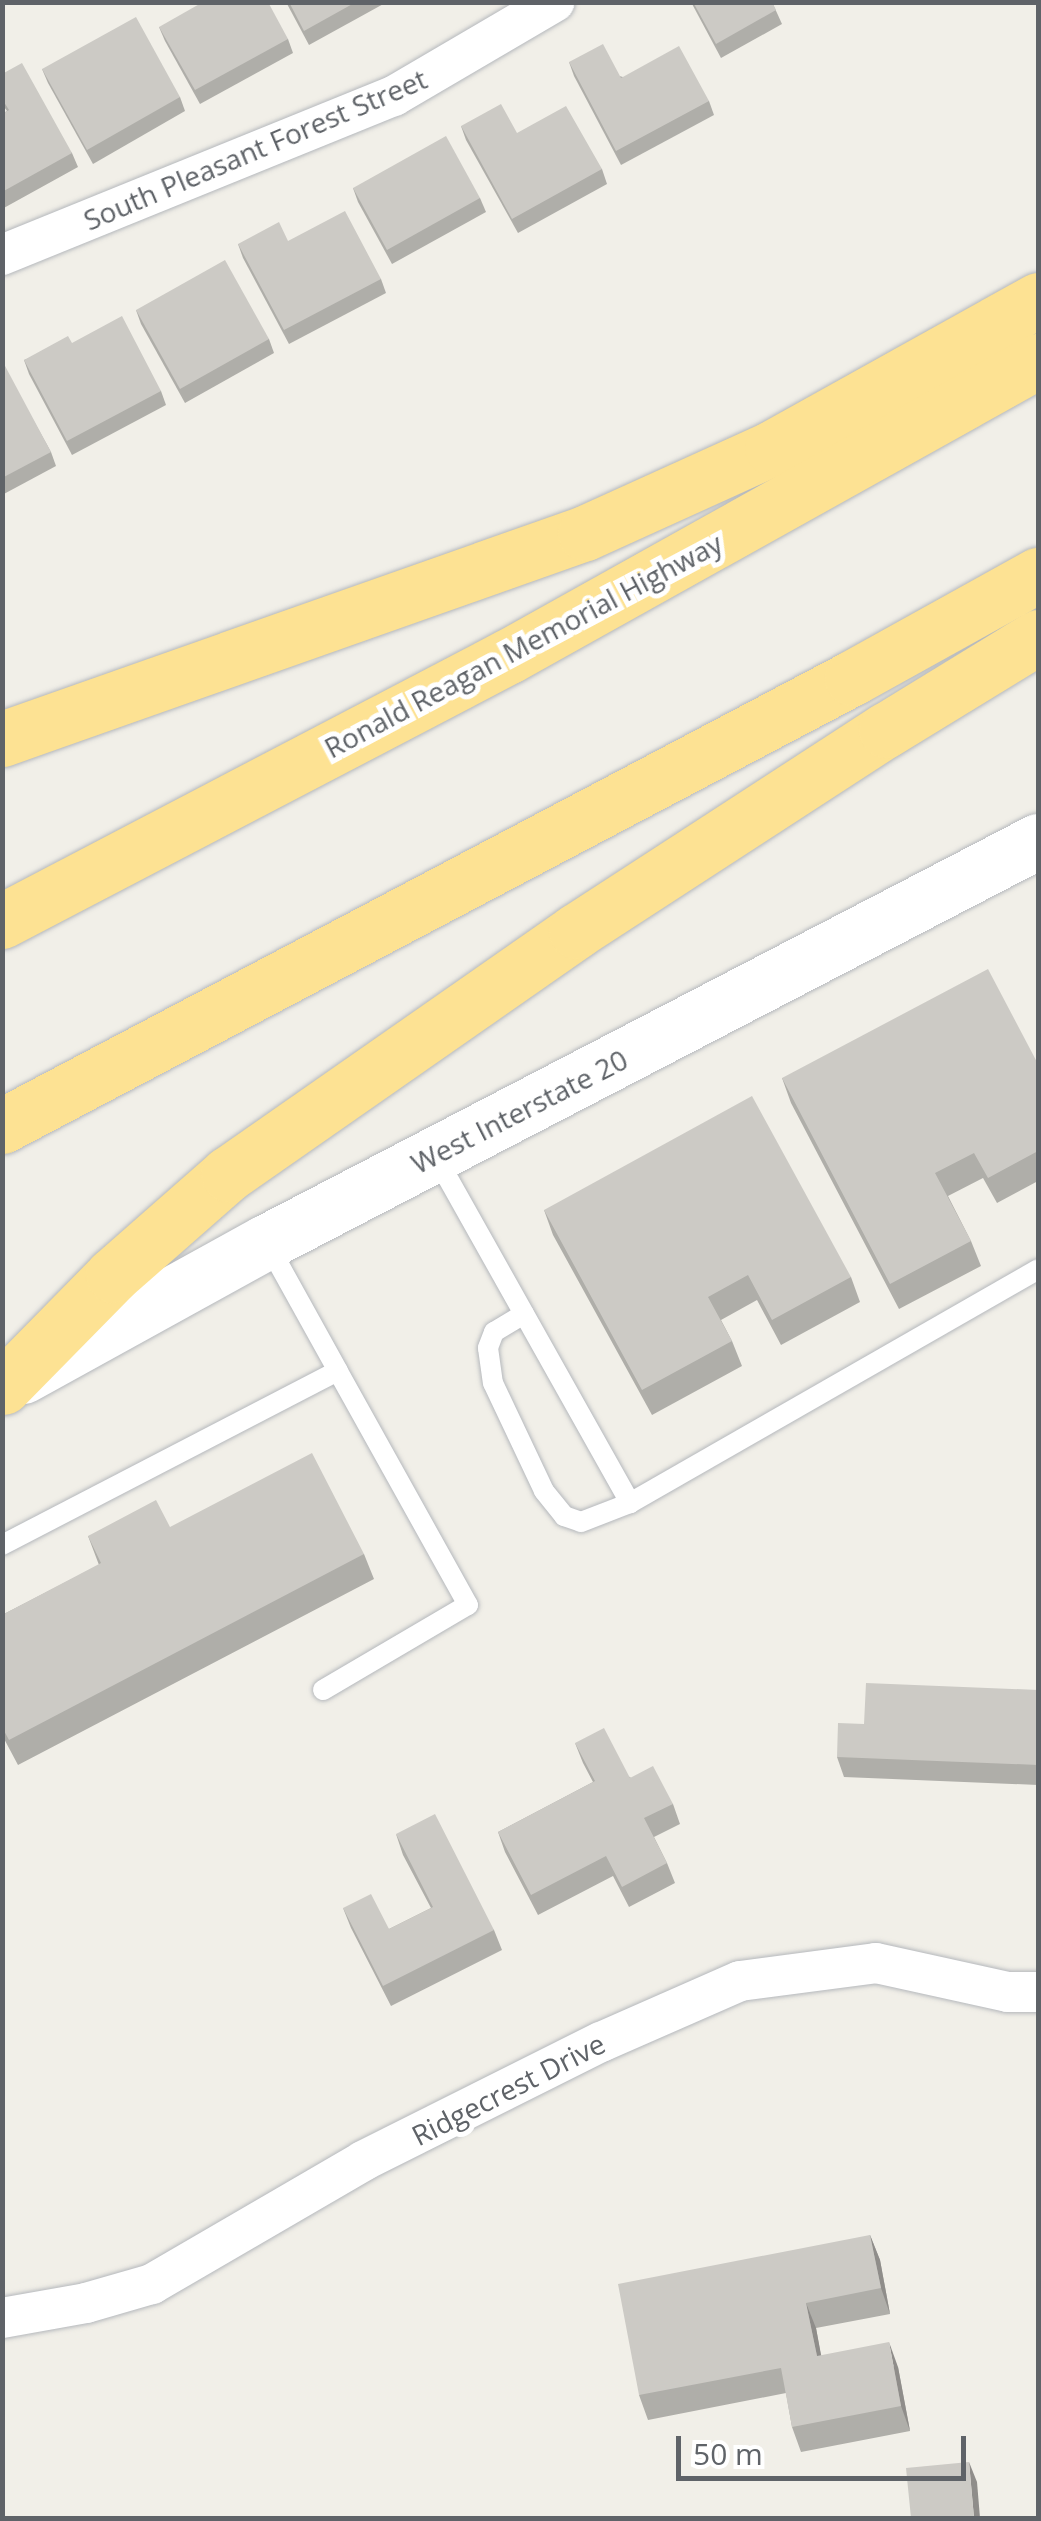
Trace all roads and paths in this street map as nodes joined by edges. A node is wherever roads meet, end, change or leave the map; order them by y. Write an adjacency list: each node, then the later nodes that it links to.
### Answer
1 (554, 2): 2 (street, South Pleasant Forest Street)
2 (2, 255)
3 (1038, 300): 7 (highway)
4 (1038, 361): 9 (highway, Ronald Reagan Memorial Highway)
5 (1038, 575): 10 (highway)
6 (1038, 637): 16 (highway)
7 (2, 739)
8 (1031, 852): 11 (main road, West Interstate 20)
9 (2, 921)
10 (2, 1126)
11 (435, 1155): 12 (main road, West Interstate 20); 14 (lane)
12 (266, 1242): 15 (lane); 16 (main road, West Interstate 20)
13 (1038, 1268): 17 (lane)
14 (524, 1314): 17 (lane); 17 (lane)
15 (338, 1372): 18 (lane); 19 (lane)
16 (3, 1387)
17 (630, 1504)
18 (2, 1545)
19 (323, 1690)
20 (1038, 1992): 21 (street, Ridgecrest Drive)
21 (2, 2318)

